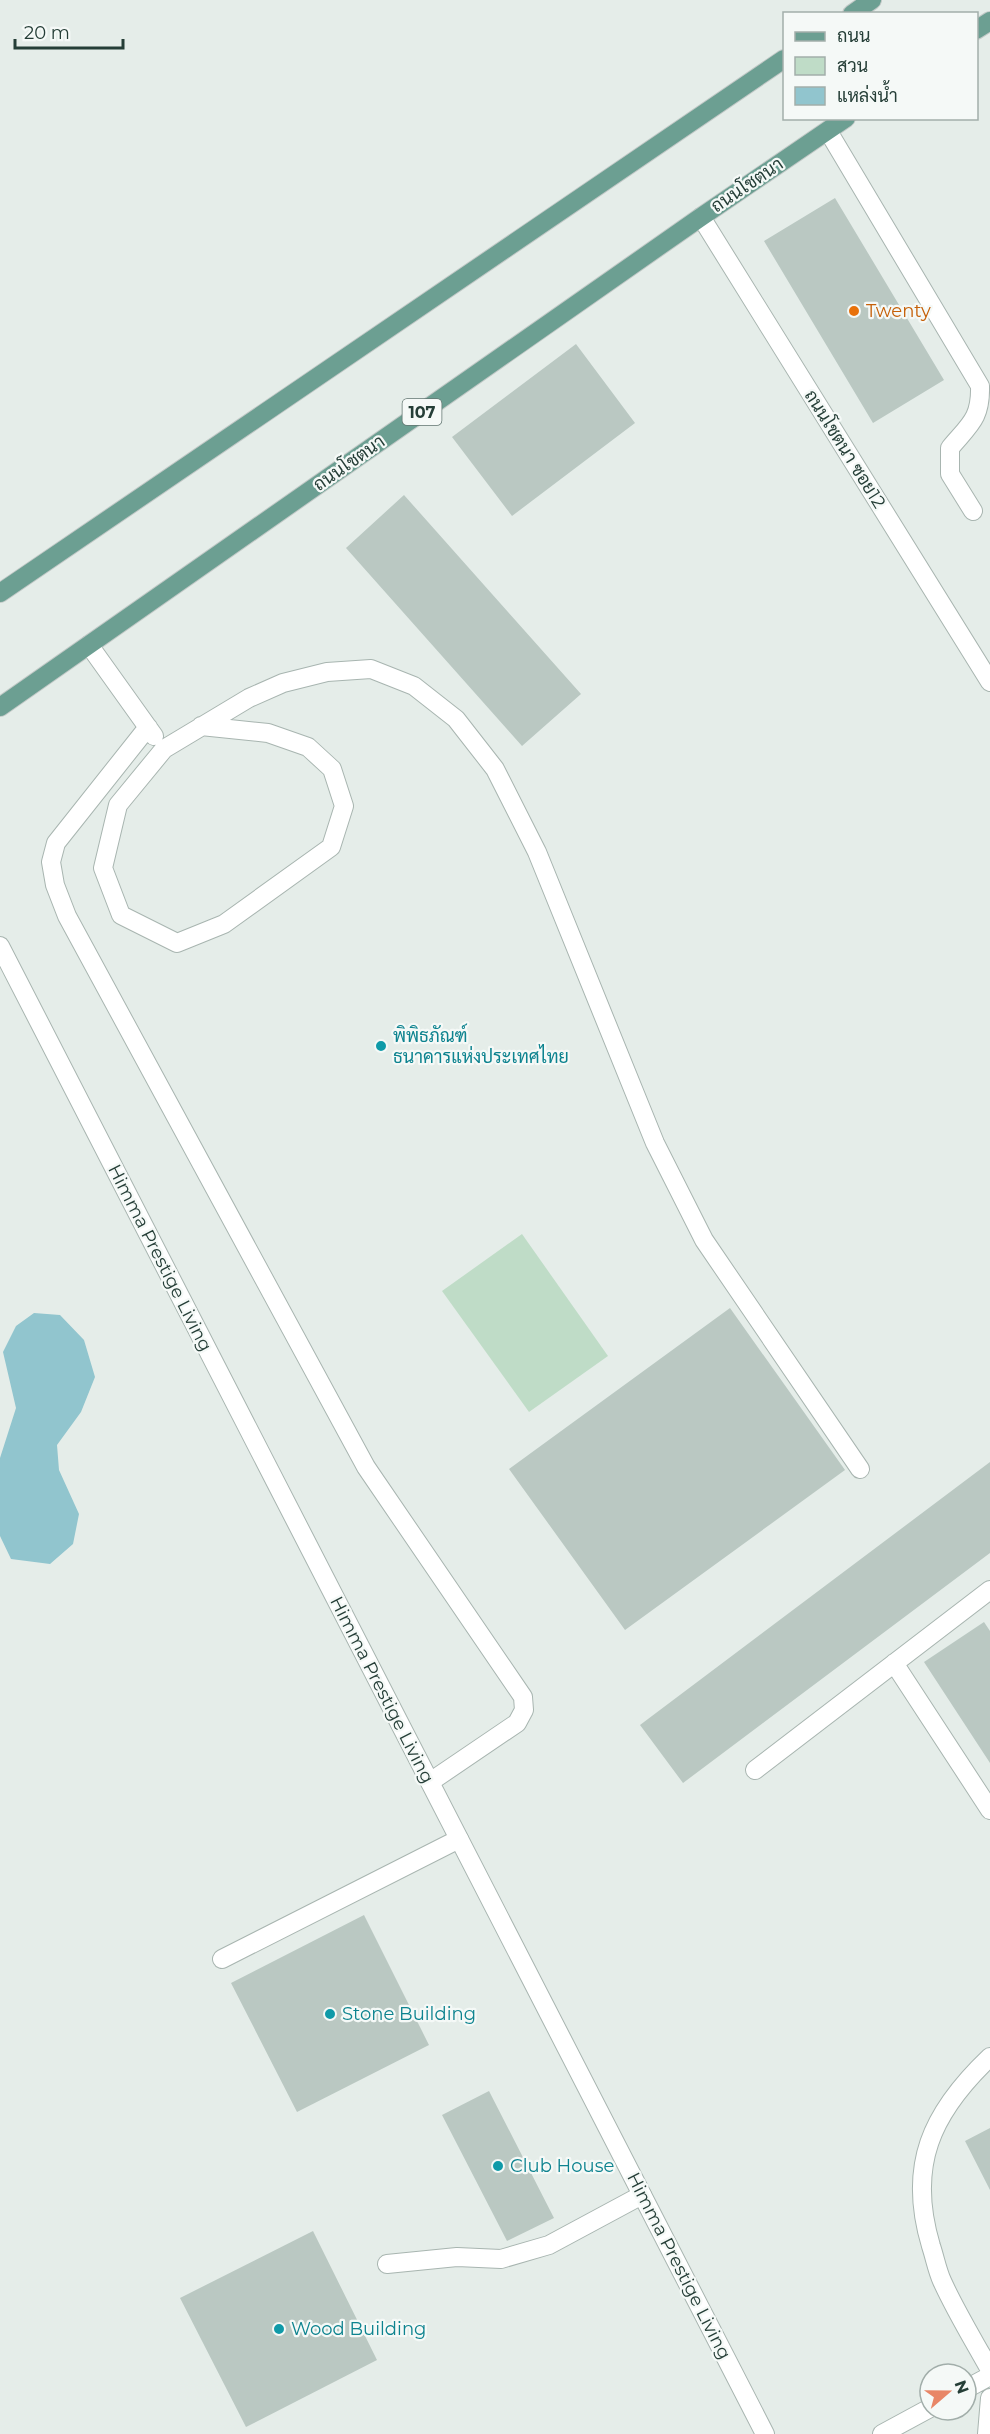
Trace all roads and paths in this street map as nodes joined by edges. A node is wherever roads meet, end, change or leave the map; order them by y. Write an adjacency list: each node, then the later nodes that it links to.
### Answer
1 (872, 0): 2 (main road)
2 (855, 12)
3 (783, 60): 8 (main road)
4 (843, 120): 5 (main road, ถนนโชตนา / 107)
5 (828, 131): 6 (main road, ถนนโชตนา / 107); 7 (street)
6 (701, 217): 9 (main road, ถนนโชตนา / 107); 10 (street, ถนนโชตนา ซอย12)
7 (973, 511)
8 (0, 593)
9 (88, 645): 11 (main road, ถนนโชตนา / 107); 13 (street)
10 (990, 682)
11 (0, 707)
12 (201, 726): 14 (street); 14 (street); 16 (street)
13 (148, 727): 14 (street); 20 (street)
14 (164, 749)
15 (0, 946): 20 (street, Himma Prestige Living)
16 (860, 1469)
17 (990, 1590): 18 (street)
18 (894, 1663): 19 (street); 21 (street)
19 (754, 1770)
20 (430, 1782): 22 (street, Himma Prestige Living)
21 (990, 1810)
22 (459, 1839): 23 (street); 25 (street, Himma Prestige Living)
23 (222, 1959)
24 (990, 2057): 27 (street)
25 (642, 2195): 26 (street); 30 (street, Himma Prestige Living)
26 (387, 2264)
27 (990, 2370)
28 (990, 2398): 32 (street)
29 (918, 2414): 31 (street)
30 (765, 2434)
31 (882, 2434)
32 (987, 2434)

